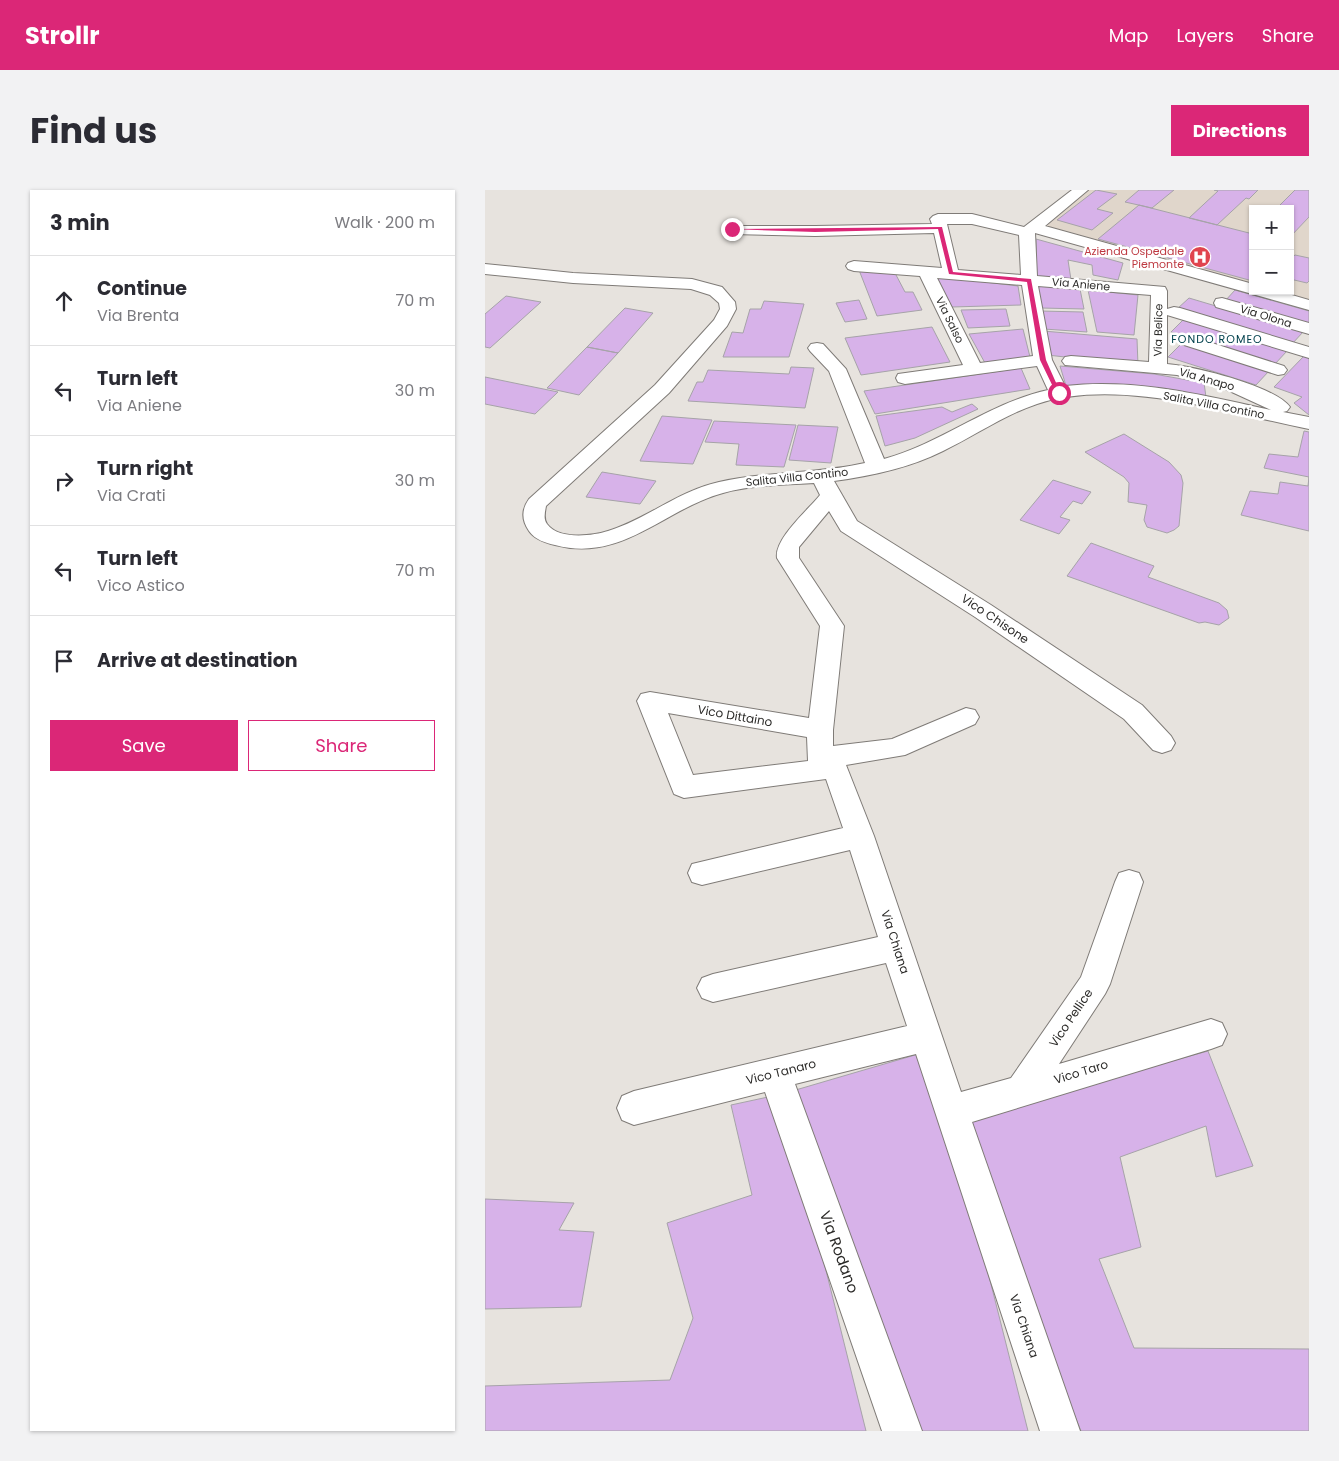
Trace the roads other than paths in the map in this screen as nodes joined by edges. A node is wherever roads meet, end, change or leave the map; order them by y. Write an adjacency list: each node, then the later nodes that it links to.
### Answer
1 (1081, 190): 5 (street)
2 (815, 213): 6 (street)
3 (939, 224): 5 (street); 6 (street); 10 (street)
4 (732, 229): 6 (street)
5 (1030, 229): 11 (street); 12 (street)
6 (815, 231)
7 (854, 266): 9 (street, Via Aniene)
8 (485, 269): 33 (street, Salita Villa Contino)
9 (926, 271): 10 (street, Via Aniene); 26 (street, Via Salso)
10 (951, 273): 11 (street, Via Aniene)
11 (1029, 280): 13 (street, Via Aniene); 23 (street)
12 (1249, 288)
13 (1159, 291): 25 (street, Via Belice)
14 (1273, 295): 16 (street)
15 (1222, 303): 18 (street, Via Olona)
16 (1309, 305)
17 (1174, 312): 22 (street)
18 (1309, 329)
19 (1309, 334): 22 (street)
20 (1187, 340): 27 (street)
21 (817, 348): 32 (street)
22 (1302, 351): 27 (street)
23 (1043, 360): 26 (street); 30 (street)
24 (1071, 361): 25 (street, Via Anapo)
25 (1158, 368): 31 (street, Via Anapo)
26 (974, 369): 28 (street)
27 (1278, 370): 29 (street)
28 (905, 378)
29 (1262, 389)
30 (1059, 393): 31 (street, Salita Villa Contino); 32 (street, Salita Villa Contino)
31 (1307, 423)
32 (877, 467): 33 (street, Salita Villa Contino)
33 (826, 486): 35 (street, Vico Chisone); 36 (street, Via Chiana)
34 (966, 717): 36 (street)
35 (1162, 743)
36 (825, 752): 36 (street, Vico Dittaino); 37 (street, Via Chiana)
37 (860, 836): 38 (street); 40 (street, Via Chiana)
38 (702, 873)
39 (1129, 882): 45 (street, Vico Pellice)
40 (897, 947): 41 (street); 43 (street, Via Chiana)
41 (713, 988)
42 (1211, 1034): 45 (street, Vico Taro)
43 (927, 1036): 44 (street, Vico Tanaro); 47 (street, Via Chiana)
44 (775, 1074): 46 (street, Vico Tanaro); 48 (street, Via Rodano)
45 (1022, 1090): 47 (street, Vico Taro)
46 (634, 1108)
47 (951, 1112): 49 (street, Via Chiana)
48 (902, 1431)
49 (1060, 1431)

